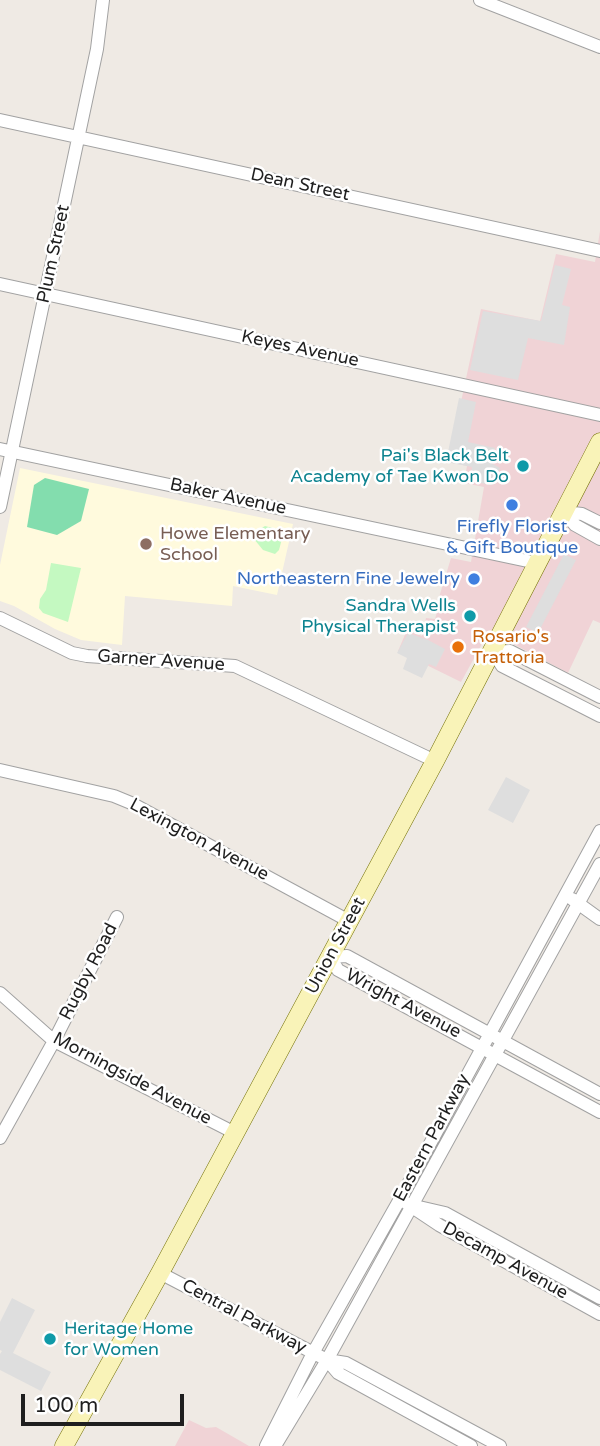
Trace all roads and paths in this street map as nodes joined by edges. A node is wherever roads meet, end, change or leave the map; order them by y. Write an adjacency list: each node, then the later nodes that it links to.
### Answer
1 (103, 0): 5 (street, Plum Street)
2 (480, 0): 3 (street)
3 (600, 47)
4 (0, 120): 5 (street, Dean Street)
5 (78, 137): 6 (street, Dean Street); 8 (street, Plum Street)
6 (600, 251)
7 (0, 284): 8 (street, Keyes Avenue)
8 (46, 294): 9 (street, Keyes Avenue); 11 (street, Plum Street)
9 (600, 415)
10 (600, 442): 13 (main road, Union Street)
11 (6, 450): 12 (street, Plum Street); 16 (street, Baker Avenue)
12 (0, 507)
13 (564, 512): 14 (street); 15 (street); 16 (main road, Union Street)
14 (600, 523)
15 (600, 539)
16 (537, 563): 18 (main road, Union Street)
17 (0, 618): 23 (street, Garner Avenue)
18 (493, 652): 19 (street); 21 (street); 23 (main road, Union Street)
19 (576, 685): 20 (street); 21 (street)
20 (600, 697)
21 (569, 698): 22 (street)
22 (600, 716)
23 (435, 761): 32 (main road, Union Street)
24 (0, 770): 32 (street, Lexington Avenue)
25 (600, 831): 27 (street, Eastern Parkway)
26 (600, 864): 28 (street, Eastern Parkway)
27 (566, 896): 28 (street); 35 (street, Eastern Parkway)
28 (579, 903): 29 (street); 31 (street); 37 (street, Eastern Parkway)
29 (600, 908)
30 (117, 917): 36 (street, Rugby Road)
31 (600, 919)
32 (349, 921): 33 (main road, Union Street)
33 (330, 957): 35 (street, Wright Avenue); 38 (street, Wright Avenue); 42 (main road, Union Street)
34 (0, 993): 36 (street, Morningside Avenue)
35 (490, 1034): 37 (street, Wright Avenue); 38 (street, Eastern Parkway)
36 (54, 1041): 42 (street, Morningside Avenue); 43 (street, Rugby Road)
37 (502, 1041): 39 (street, Eastern Parkway); 40 (street, Wright Avenue)
38 (481, 1047): 39 (street, Wright Avenue); 44 (street, Eastern Parkway)
39 (494, 1054): 41 (street, Wright Avenue); 45 (street, Eastern Parkway)
40 (600, 1094)
41 (600, 1112)
42 (235, 1133): 46 (main road, Union Street)
43 (0, 1138)
44 (400, 1199): 45 (street, Decamp Avenue); 49 (street, Eastern Parkway)
45 (412, 1205): 47 (street, Decamp Avenue); 48 (street, Decamp Avenue); 50 (street, Eastern Parkway)
46 (160, 1273): 49 (street, Central Parkway); 51 (main road, Union Street)
47 (600, 1298)
48 (600, 1314)
49 (313, 1353): 50 (street, Central Parkway); 52 (street, Eastern Parkway)
50 (327, 1360): 53 (street, Eastern Parkway); 54 (street, Central Parkway); 55 (street, Central Parkway)
51 (64, 1446)
52 (266, 1446)
53 (275, 1446)
54 (471, 1446)
55 (500, 1446)

